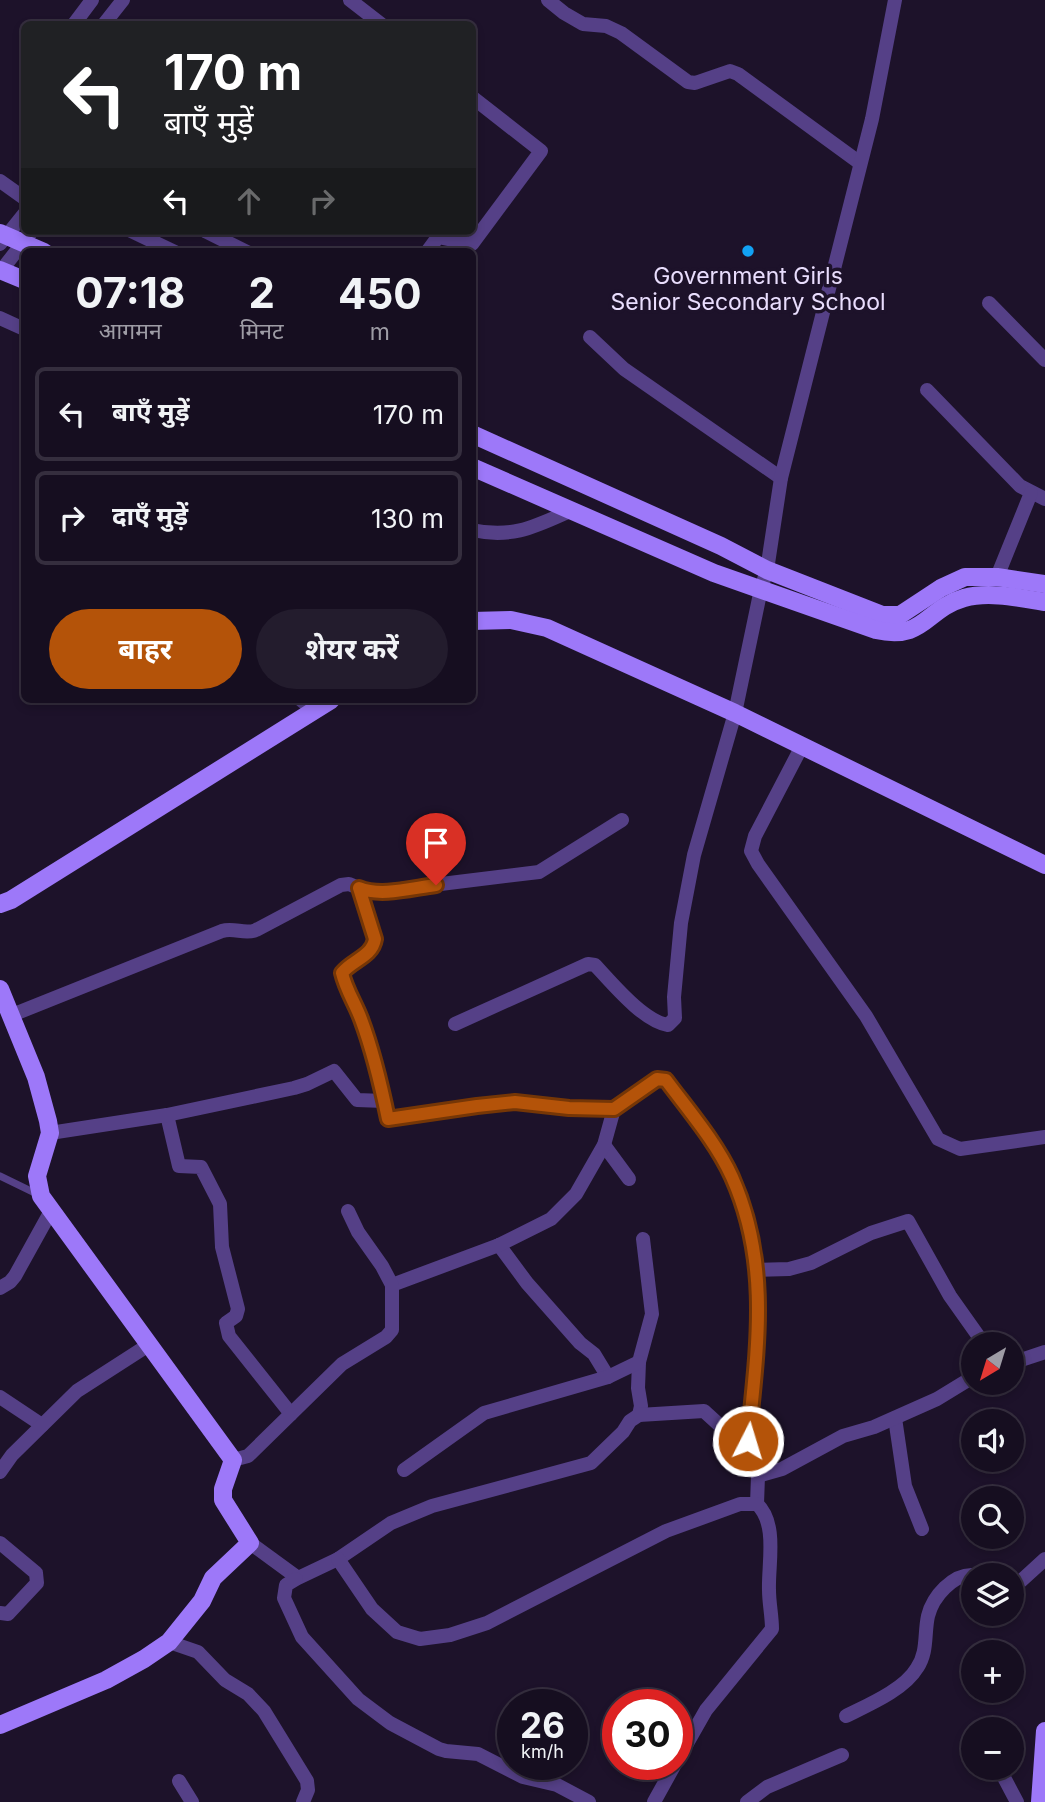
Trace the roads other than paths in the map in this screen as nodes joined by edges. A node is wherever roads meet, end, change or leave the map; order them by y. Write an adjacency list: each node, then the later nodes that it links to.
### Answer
1 (92, 0): 6 (street)
2 (124, 0): 7 (street)
3 (350, 0): 8 (street)
4 (548, 0): 10 (street)
5 (895, 0): 10 (street)
6 (76, 21)
7 (106, 21)
8 (376, 21)
9 (476, 100): 18 (street)
10 (860, 163): 29 (street)
11 (0, 181): 12 (street)
12 (21, 196)
13 (139, 235): 16 (street)
14 (213, 235): 17 (street)
15 (19, 241): 19 (street)
16 (167, 248)
17 (239, 248)
18 (430, 248)
19 (1, 270): 20 (street)
20 (21, 279)
21 (989, 303): 25 (street)
22 (0, 317): 23 (street)
23 (21, 327)
24 (590, 337): 29 (street)
25 (1045, 360)
26 (928, 390): 30 (street)
27 (476, 436): 33 (street)
28 (476, 469): 31 (street)
29 (781, 478): 33 (street)
30 (1038, 496): 34 (street)
31 (572, 510): 32 (street); 36 (street)
32 (476, 531)
33 (767, 570): 34 (street); 36 (street)
34 (997, 576): 35 (street)
35 (1045, 584)
36 (761, 589): 37 (street); 40 (street)
37 (1045, 602)
38 (476, 621): 40 (street)
39 (308, 705): 45 (street)
40 (735, 713): 41 (street); 48 (street)
41 (802, 746): 43 (street); 53 (street)
42 (622, 820): 44 (street)
43 (1045, 865)
44 (359, 888): 47 (street); 49 (street)
45 (0, 904)
46 (0, 989): 47 (street)
47 (12, 1015): 52 (street)
48 (455, 1024)
49 (384, 1101): 50 (street); 51 (street)
50 (614, 1109): 54 (street); 62 (street)
51 (167, 1115): 52 (street); 73 (street)
52 (50, 1133): 57 (street)
53 (1045, 1137)
54 (604, 1145): 56 (street); 61 (street)
55 (0, 1176): 57 (lane)
56 (629, 1179)
57 (41, 1196): 58 (street)
58 (51, 1211): 64 (street); 66 (street)
59 (348, 1211): 63 (street)
60 (643, 1239): 69 (street)
61 (499, 1245): 63 (street); 70 (street)
62 (756, 1270): 65 (street); 77 (street)
63 (393, 1285): 73 (street)
64 (0, 1288)
65 (976, 1332)
66 (150, 1344): 76 (street); 78 (street)
67 (1045, 1352): 68 (street)
68 (1024, 1359)
69 (639, 1362): 70 (street); 74 (street)
70 (608, 1377): 79 (street)
71 (961, 1384): 75 (street)
72 (0, 1397): 76 (street)
73 (291, 1414): 78 (street)
74 (639, 1415): 77 (street); 86 (street)
75 (895, 1418): 81 (street); 83 (street)
76 (42, 1425): 80 (street)
77 (749, 1452): 81 (street)
78 (233, 1460): 85 (street)
79 (404, 1470)
80 (0, 1472)
81 (758, 1476): 82 (street)
82 (757, 1504): 86 (street); 96 (street)
83 (922, 1529)
84 (0, 1543): 91 (street)
85 (250, 1543): 90 (street); 92 (street)
86 (338, 1559): 90 (street)
87 (1045, 1559): 89 (street)
88 (961, 1577): 93 (street)
89 (1024, 1578)
90 (296, 1579): 103 (street)
91 (0, 1613)
92 (169, 1642): 94 (street); 102 (street)
93 (846, 1716)
94 (0, 1724)
95 (1045, 1731): 107 (street)
96 (693, 1733)
97 (842, 1755): 105 (street)
98 (667, 1780): 104 (street)
99 (1005, 1780): 106 (street)
100 (179, 1781): 101 (street)
101 (192, 1802)
102 (303, 1802)
103 (589, 1802)
104 (655, 1802)
105 (747, 1802)
106 (1017, 1802)
107 (1040, 1802)

